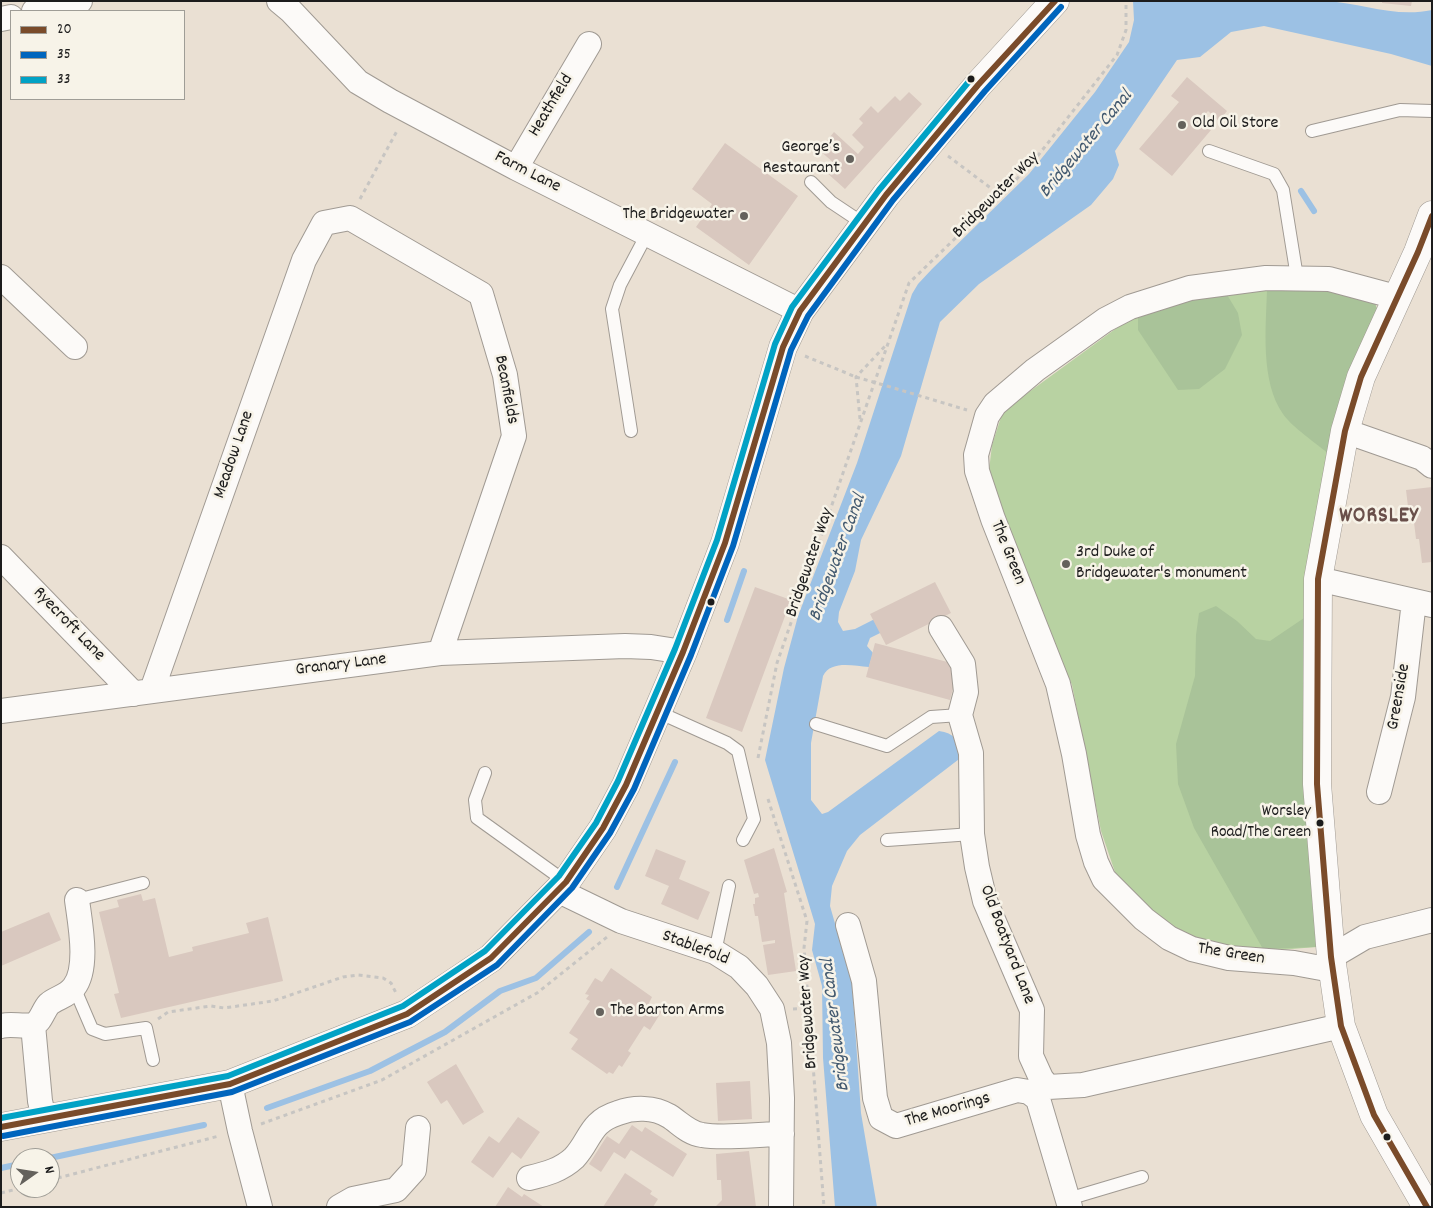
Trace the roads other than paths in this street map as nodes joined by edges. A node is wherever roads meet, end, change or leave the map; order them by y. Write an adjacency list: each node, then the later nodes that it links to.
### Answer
1 (80, 1): 4 (street)
2 (279, 1): 9 (street, Farm Lane)
3 (1055, 1): 13 (main road)
4 (39, 10)
5 (589, 44): 9 (street, Heathfield)
6 (1432, 111): 7 (lane)
7 (1312, 131)
8 (1209, 151): 16 (lane)
9 (516, 168): 14 (street, Farm Lane)
10 (811, 182): 13 (lane)
11 (1432, 215): 17 (main road)
12 (350, 218): 28 (street, Beanfields); 29 (street, Meadow Lane)
13 (864, 224): 18 (main road)
14 (647, 234): 18 (street, Farm Lane); 20 (lane)
15 (1, 277): 19 (street)
16 (1297, 277): 17 (street, The Green); 46 (street, The Green)
17 (1396, 297): 21 (main road)
18 (800, 311): 27 (main road)
19 (75, 347)
20 (631, 431)
21 (1345, 431): 22 (street); 24 (main road)
22 (1432, 466)
23 (1, 558): 29 (street, Ryecroft Lane)
24 (1318, 580): 25 (street); 46 (main road)
25 (1423, 603): 35 (street, Greenside)
26 (941, 628): 32 (street, Old Boatyard Lane)
27 (683, 652): 28 (street, Granary Lane); 31 (main road)
28 (440, 653): 29 (street, Granary Lane)
29 (143, 692): 30 (street, Granary Lane)
30 (1, 711)
31 (658, 712): 37 (lane); 40 (main road)
32 (960, 715): 33 (lane); 36 (street, Old Boatyard Lane)
33 (816, 724)
34 (485, 773): 40 (lane)
35 (1379, 792)
36 (972, 834): 38 (lane); 50 (street, Old Boatyard Lane)
37 (743, 840)
38 (887, 840)
39 (143, 883): 42 (lane)
40 (561, 886): 45 (street, Stablefold); 52 (main road)
41 (729, 886): 45 (lane)
42 (77, 900): 47 (street)
43 (1432, 920): 46 (street)
44 (848, 925): 59 (street, The Moorings)
45 (715, 952): 56 (street, Stablefold)
46 (1332, 963): 50 (main road)
47 (74, 988): 48 (street); 51 (lane)
48 (32, 1025): 49 (street); 53 (street)
49 (1, 1026)
50 (1341, 1026): 63 (main road)
51 (154, 1060)
52 (230, 1084): 53 (main road); 60 (street)
53 (40, 1119): 54 (main road)
54 (1, 1127)
55 (418, 1128): 61 (street)
56 (782, 1134): 58 (street); 62 (street, Stablefold)
57 (1142, 1177): 59 (lane)
58 (529, 1178)
59 (1069, 1203)
60 (260, 1207)
61 (339, 1207)
62 (781, 1207)
63 (1427, 1207)

